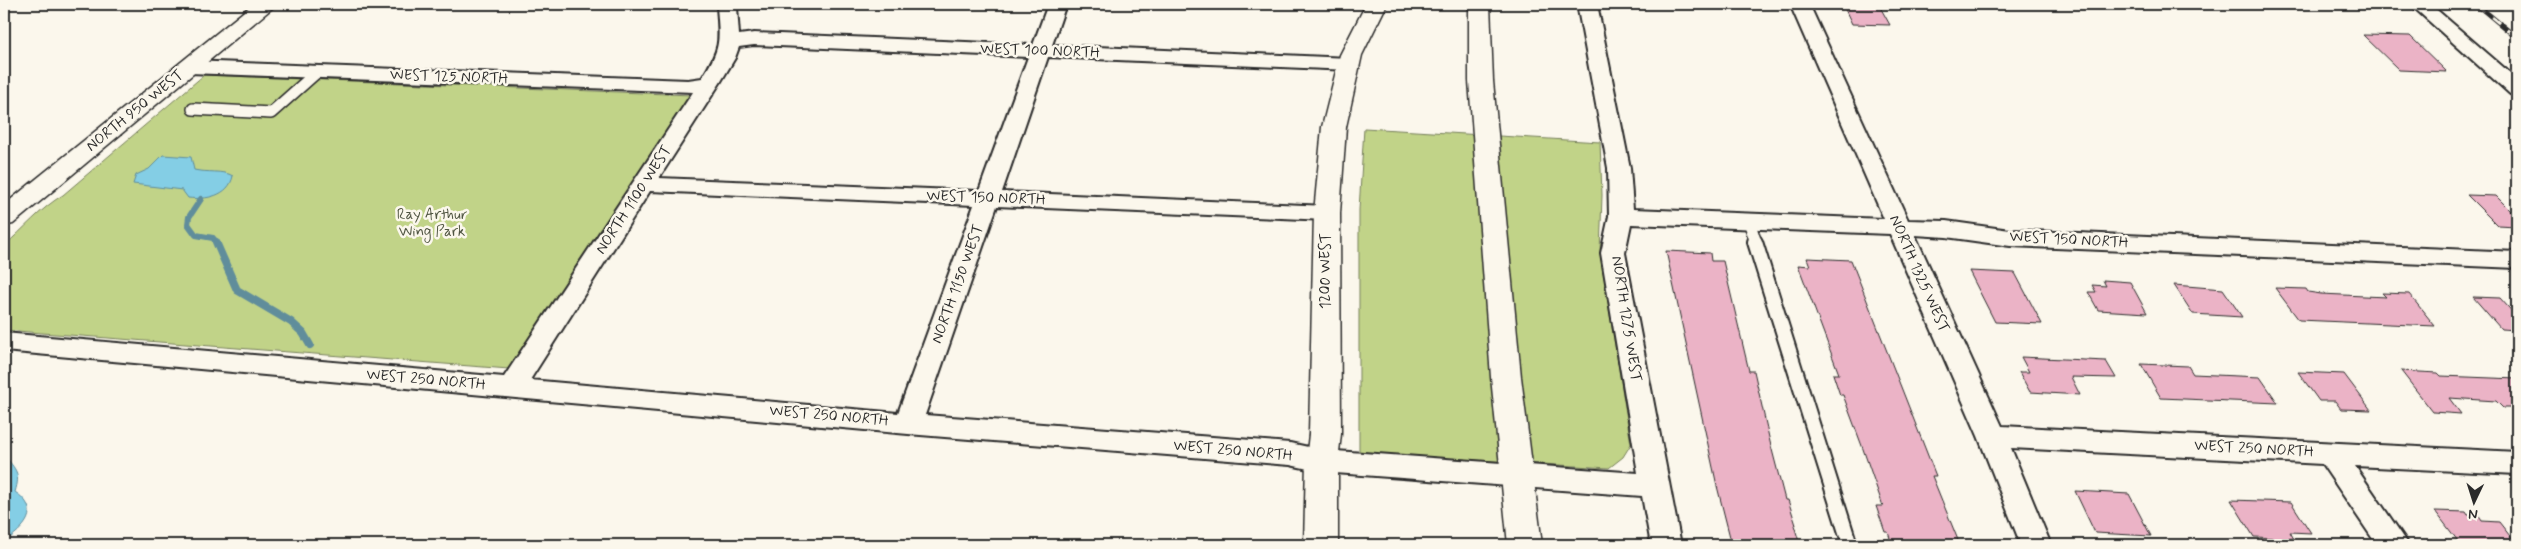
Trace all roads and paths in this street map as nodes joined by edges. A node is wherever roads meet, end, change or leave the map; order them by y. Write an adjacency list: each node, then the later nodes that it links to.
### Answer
1 (266, 4): 12 (street, NORTH 950 WEST)
2 (729, 4): 9 (street, NORTH 1100 WEST)
3 (1057, 4): 10 (street, NORTH 1150 WEST)
4 (1376, 4): 11 (street, 1200 WEST)
5 (1478, 4): 32 (street)
6 (1587, 4): 20 (street, NORTH 1275 WEST)
7 (1800, 4): 23 (street, NORTH 1325 WEST)
8 (2419, 4): 15 (street)
9 (730, 42): 10 (street, WEST 100 NORTH); 14 (street, NORTH 1100 WEST)
10 (1040, 50): 11 (street, WEST 100 NORTH); 18 (street, NORTH 1150 WEST)
11 (1349, 64): 19 (street, 1200 WEST)
12 (189, 67): 13 (street, WEST 125 NORTH); 21 (street, NORTH 950 WEST)
13 (317, 72): 14 (street, WEST 125 NORTH); 16 (lane)
14 (710, 83): 17 (street, NORTH 1100 WEST)
15 (2517, 90)
16 (193, 109)
17 (645, 184): 18 (street, WEST 150 NORTH); 26 (street, NORTH 1100 WEST)
18 (988, 198): 19 (street, WEST 150 NORTH); 27 (street, NORTH 1150 WEST)
19 (1327, 214): 30 (street, 1200 WEST)
20 (1621, 216): 22 (street, WEST 150 NORTH); 33 (street, NORTH 1275 WEST)
21 (4, 218)
22 (1749, 221): 23 (street, WEST 150 NORTH); 37 (lane)
23 (1897, 227): 24 (street, WEST 150 NORTH); 28 (street, NORTH 1325 WEST)
24 (2517, 260)
25 (4, 342): 26 (street, WEST 250 NORTH)
26 (511, 388): 27 (street, WEST 250 NORTH)
27 (908, 424): 30 (street, WEST 250 NORTH)
28 (1992, 436): 29 (street, WEST 250 NORTH); 38 (street, NORTH 1325 WEST)
29 (2330, 453): 31 (street, WEST 250 NORTH); 39 (street)
30 (1322, 461): 32 (street, WEST 250 NORTH); 34 (street, 1200 WEST)
31 (2517, 462)
32 (1518, 475): 33 (street, WEST 250 NORTH); 35 (street)
33 (1655, 486): 36 (street, NORTH 1275 WEST)
34 (1321, 545)
35 (1525, 545)
36 (1666, 545)
37 (1850, 545)
38 (2036, 545)
39 (2394, 545)

